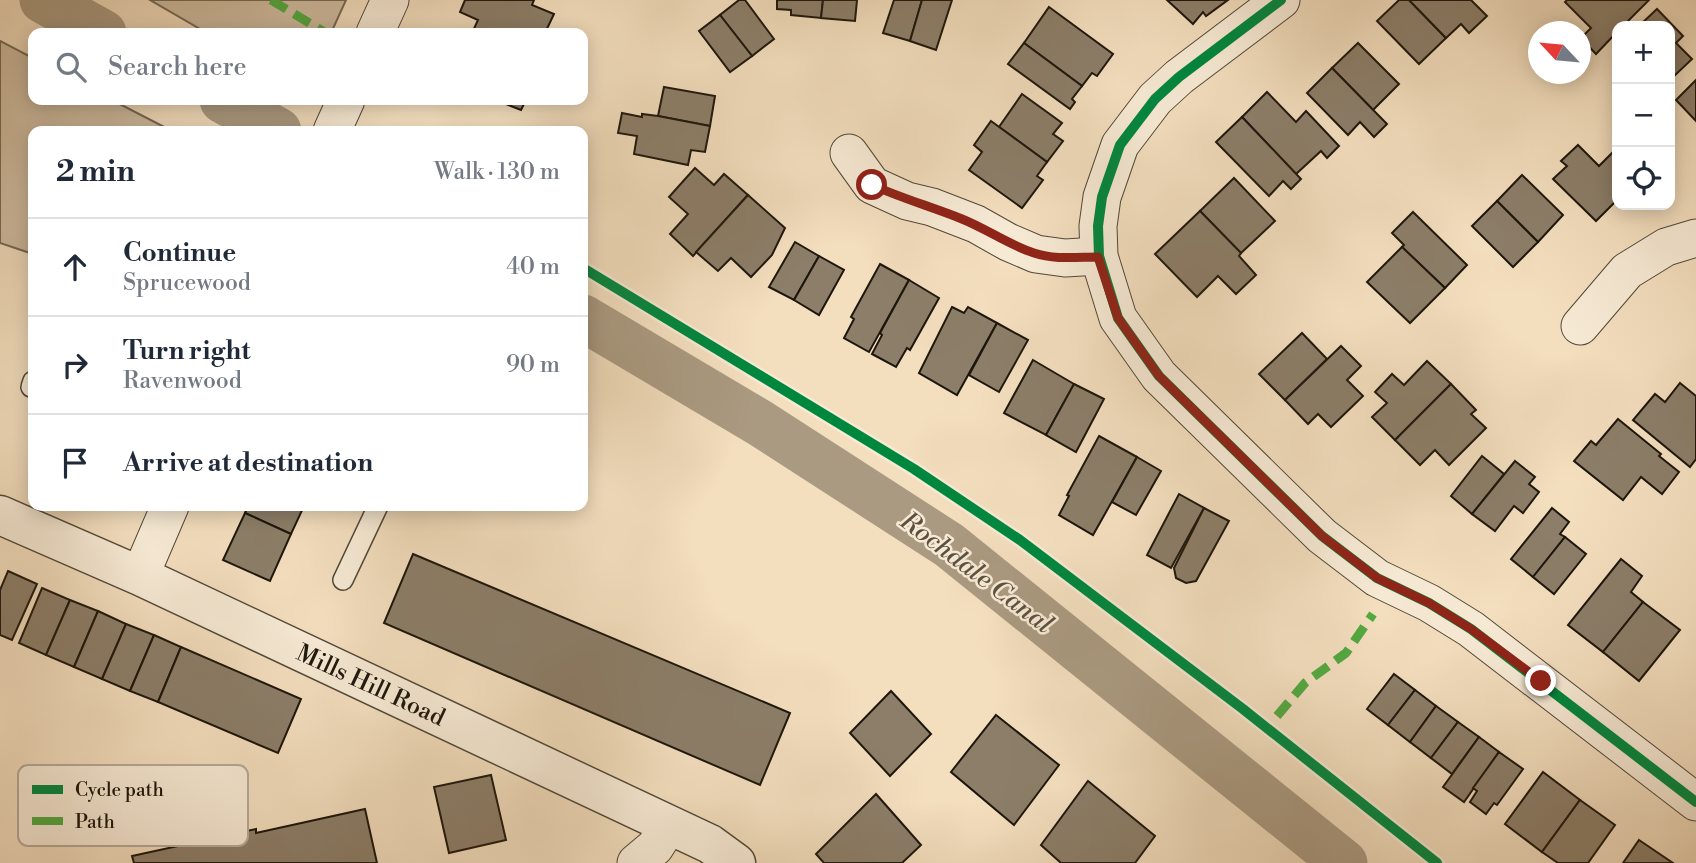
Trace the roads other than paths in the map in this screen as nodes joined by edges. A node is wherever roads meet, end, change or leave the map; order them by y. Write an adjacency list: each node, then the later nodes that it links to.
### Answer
1 (390, 0): 3 (street)
2 (1282, 0): 8 (street)
3 (377, 28)
4 (344, 105): 5 (street)
5 (334, 126)
6 (849, 153): 8 (street)
7 (1696, 238): 9 (street)
8 (1098, 257): 15 (street)
9 (1580, 326)
10 (168, 511): 13 (street)
11 (375, 511): 14 (lane)
12 (0, 515): 13 (street, Mills Hill Road)
13 (140, 576): 16 (street, Mills Hill Road)
14 (343, 580)
15 (1696, 802)
16 (669, 825): 17 (street); 18 (street, Mills Hill Road)
17 (636, 863)
18 (737, 863)

